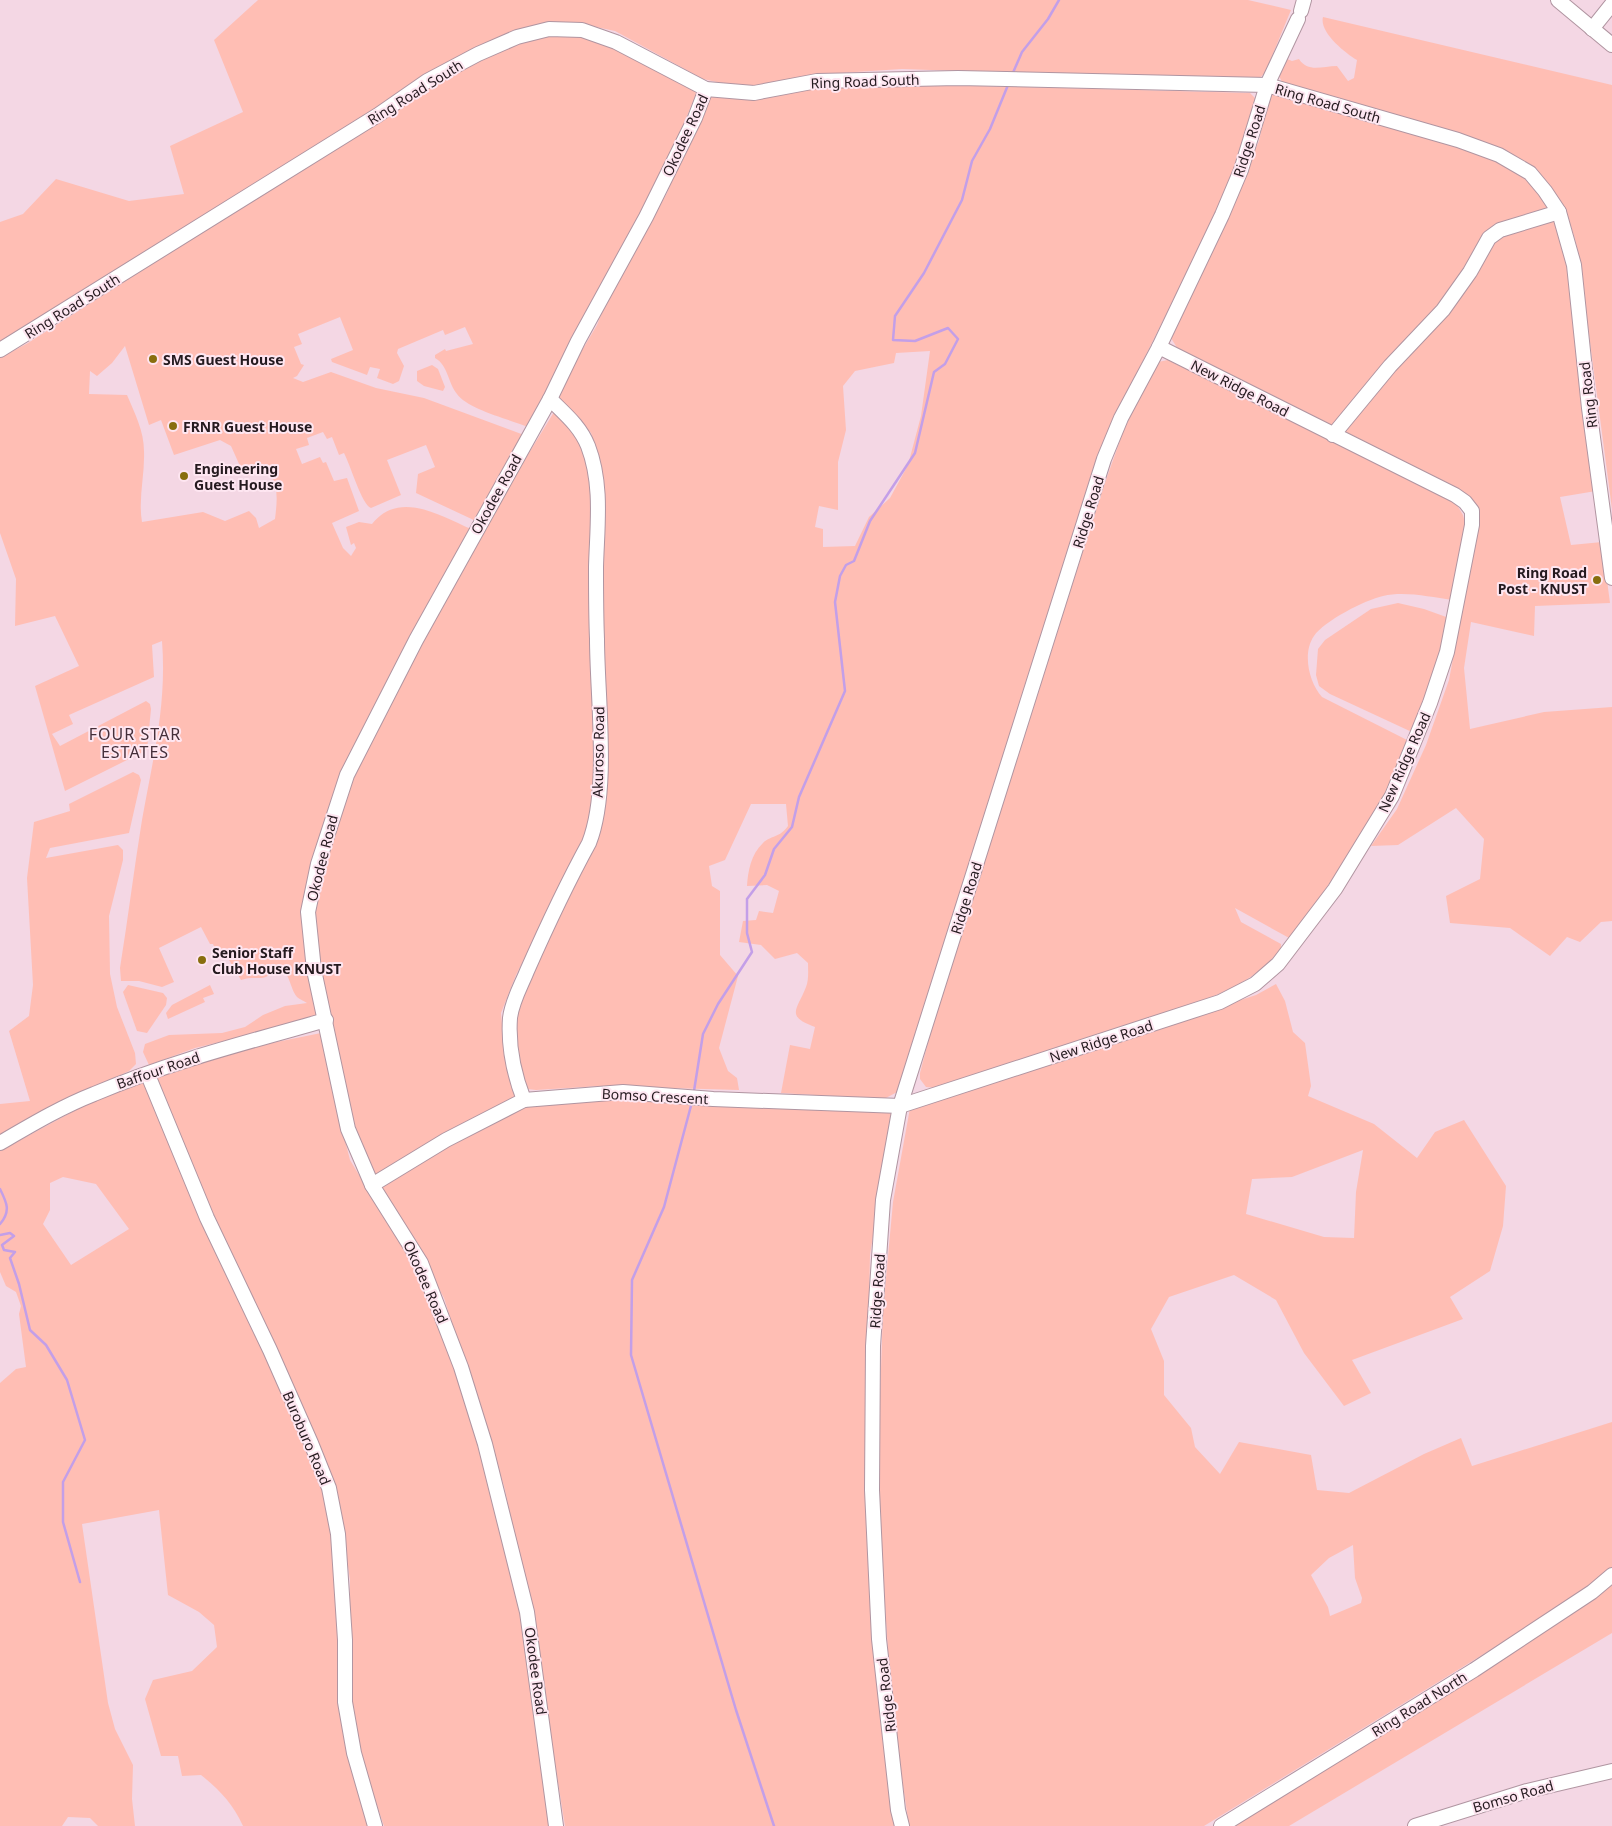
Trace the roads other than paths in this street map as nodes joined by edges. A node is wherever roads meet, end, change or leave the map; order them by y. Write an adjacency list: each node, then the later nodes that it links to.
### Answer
1 (1558, 0): 4 (street)
2 (1612, 4): 4 (street)
3 (1301, 10): 6 (street, Ridge Road)
4 (1592, 29): 5 (street)
5 (1612, 45)
6 (1267, 85): 7 (street, Ring Road South); 8 (street, Ring Road South); 9 (street, Ridge Road)
7 (706, 89): 10 (street, Ring Road South); 11 (street, Okodee Road)
8 (1559, 212): 12 (street); 13 (street, Ring Road)
9 (1159, 347): 12 (street, New Ridge Road); 17 (street, Ridge Road)
10 (0, 350)
11 (550, 399): 14 (street, Okodee Road); 16 (street, Akuroso Road)
12 (1333, 436): 17 (street, New Ridge Road)
13 (1612, 578)
14 (326, 1020): 15 (street, Baffour Road); 19 (street, Okodee Road)
15 (148, 1075): 18 (street, Baffour Road); 22 (street, Buroburo Road)
16 (524, 1100): 17 (street, Bomso Crescent); 19 (street, Bomso Crescent)
17 (900, 1106): 24 (street, Ridge Road)
18 (0, 1143)
19 (372, 1185): 23 (street, Okodee Road)
20 (1612, 1574): 25 (street, Ring Road North)
21 (1612, 1771): 26 (street, Bomso Road)
22 (375, 1826)
23 (556, 1826)
24 (902, 1826)
25 (1221, 1826)
26 (1414, 1826)

